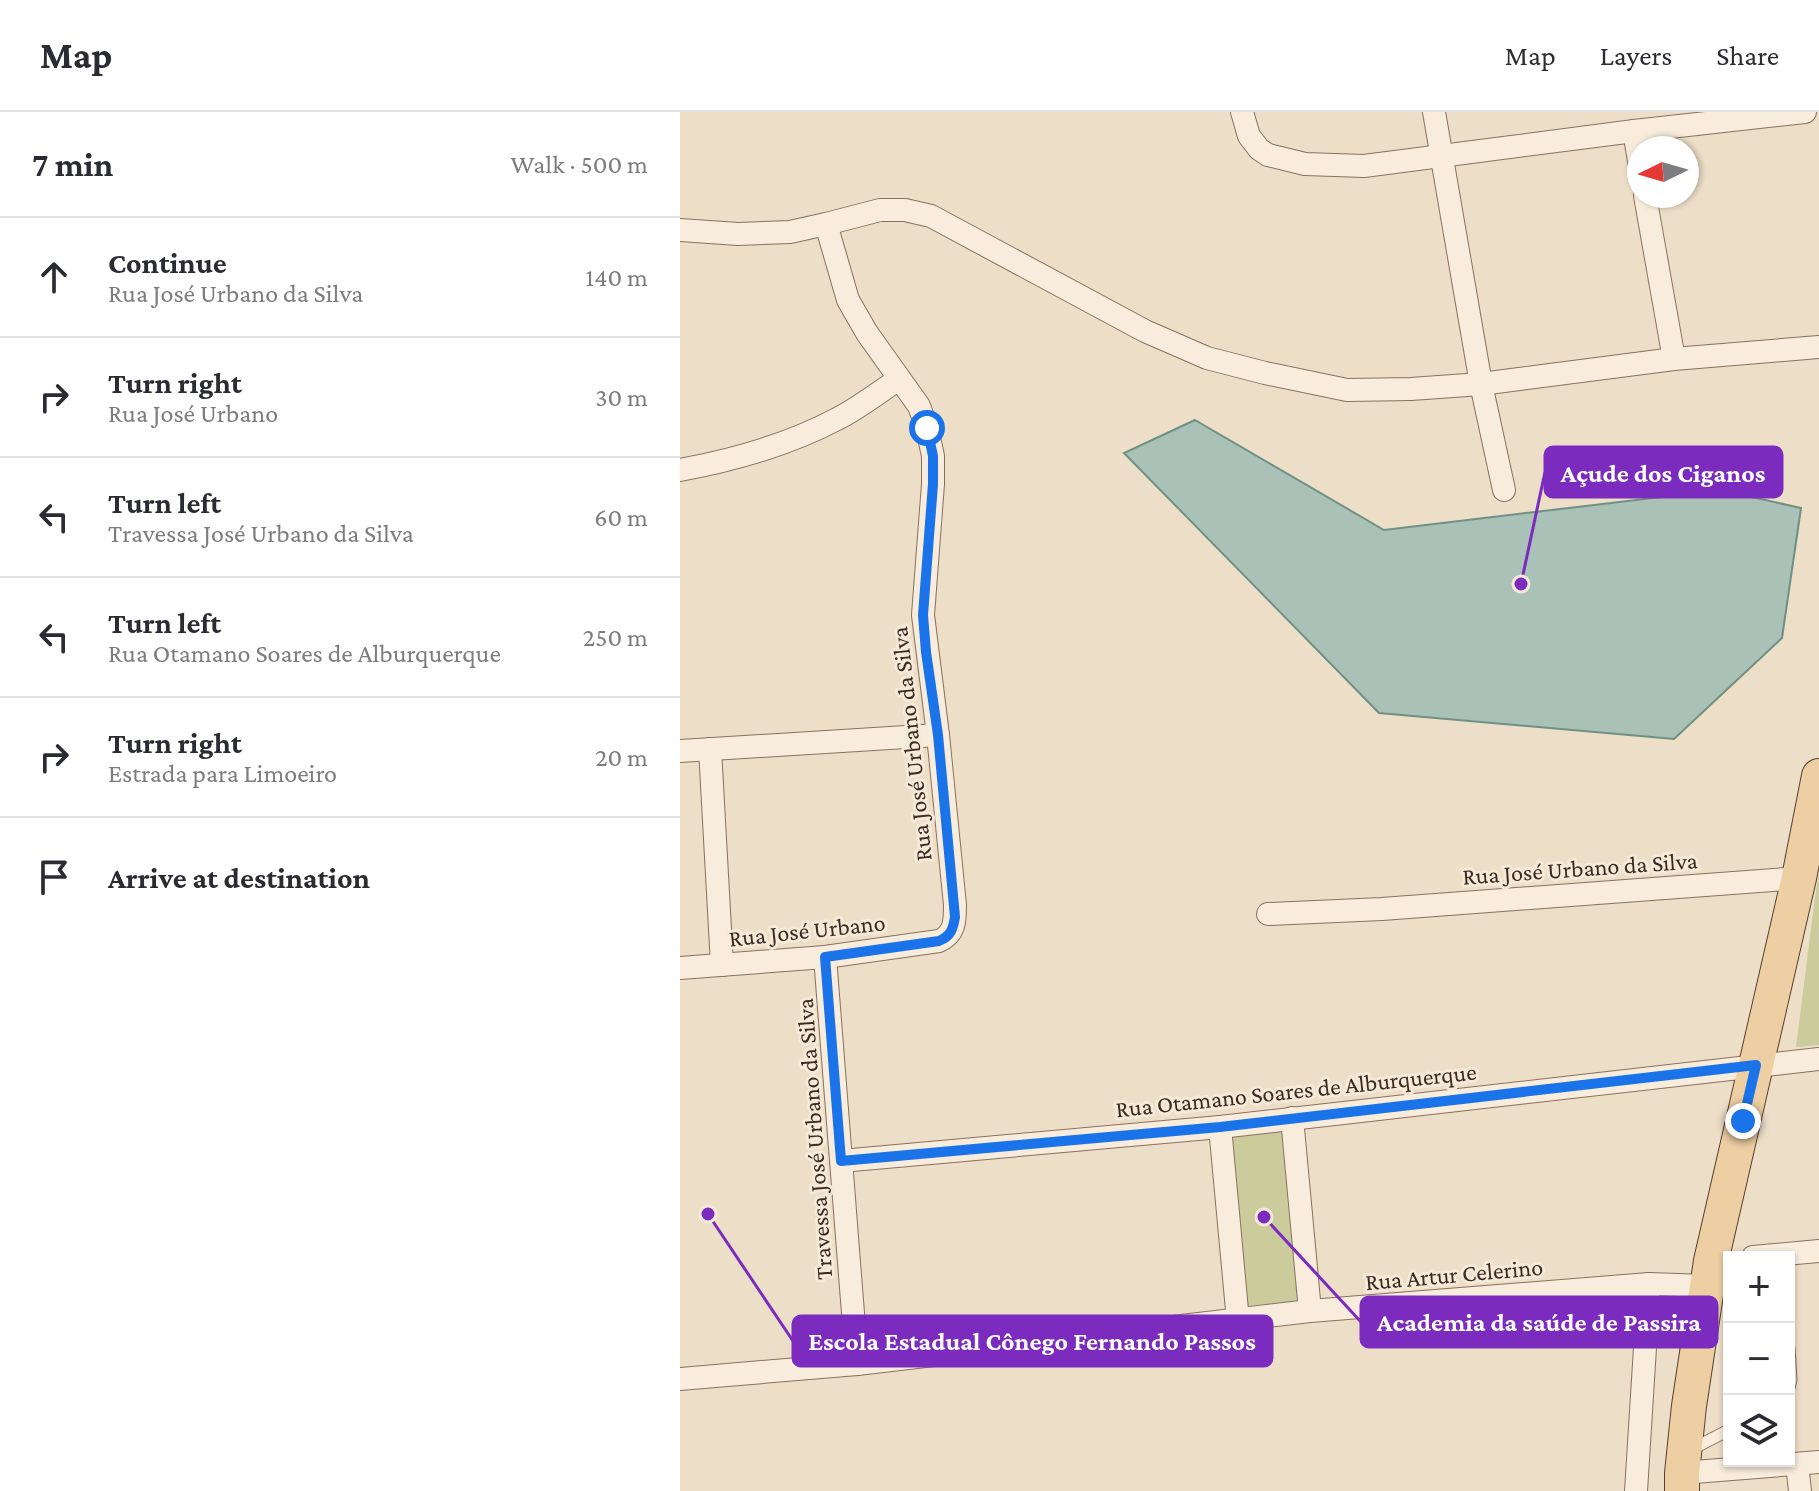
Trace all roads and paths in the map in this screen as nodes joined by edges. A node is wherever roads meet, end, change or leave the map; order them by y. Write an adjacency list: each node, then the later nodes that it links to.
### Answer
1 (1242, 112): 6 (street)
2 (1434, 112): 6 (street)
3 (1805, 112): 4 (street)
4 (1634, 131): 5 (street); 6 (street)
5 (1635, 136)
6 (1442, 156): 13 (street)
7 (1647, 208): 11 (street)
8 (826, 224): 9 (street); 12 (street, Rua José Urbano da Silva); 13 (street)
9 (680, 230)
10 (1819, 347): 11 (street)
11 (1674, 359): 13 (street)
12 (899, 379): 14 (street); 16 (street, Rua José Urbano da Silva)
13 (1481, 384): 15 (street)
14 (680, 470)
15 (1504, 490)
16 (938, 735): 17 (street); 22 (street, Rua José Urbano da Silva)
17 (710, 749): 18 (street); 24 (street)
18 (680, 751)
19 (1819, 776): 20 (main road)
20 (1799, 878): 21 (street, Rua José Urbano da Silva); 27 (main road)
21 (1268, 914)
22 (939, 941): 23 (street, Rua José Urbano)
23 (825, 957): 24 (street, Rua José Urbano); 30 (street, Travessa José Urbano da Silva)
24 (722, 965): 25 (street, Rua José Urbano)
25 (680, 968)
26 (1819, 1059): 27 (street, Rua Otamano Soares de Alburquerque)
27 (1756, 1065): 28 (street, Rua Otamano Soares de Alburquerque); 33 (main road)
28 (1292, 1118): 29 (street, Rua Otamano Soares de Alburquerque); 35 (street)
29 (1220, 1127): 30 (street, Rua Otamano Soares de Alburquerque); 36 (street)
30 (841, 1161): 37 (street, Travessa José Urbano da Silva)
31 (1819, 1251): 32 (street)
32 (1795, 1253)
33 (1716, 1273): 34 (street, Rua Artur Celerino); 41 (main road)
34 (1649, 1284): 35 (street, Rua Artur Celerino); 42 (street)
35 (1310, 1311): 36 (street, Rua Artur Celerino)
36 (1238, 1321): 37 (street, Rua Artur Celerino)
37 (857, 1364): 38 (street, Rua Artur Celerino)
38 (680, 1379)
39 (1723, 1435): 41 (lane)
40 (1808, 1463): 41 (street); 43 (street)
41 (1683, 1472)
42 (1636, 1491)
43 (1800, 1491)

